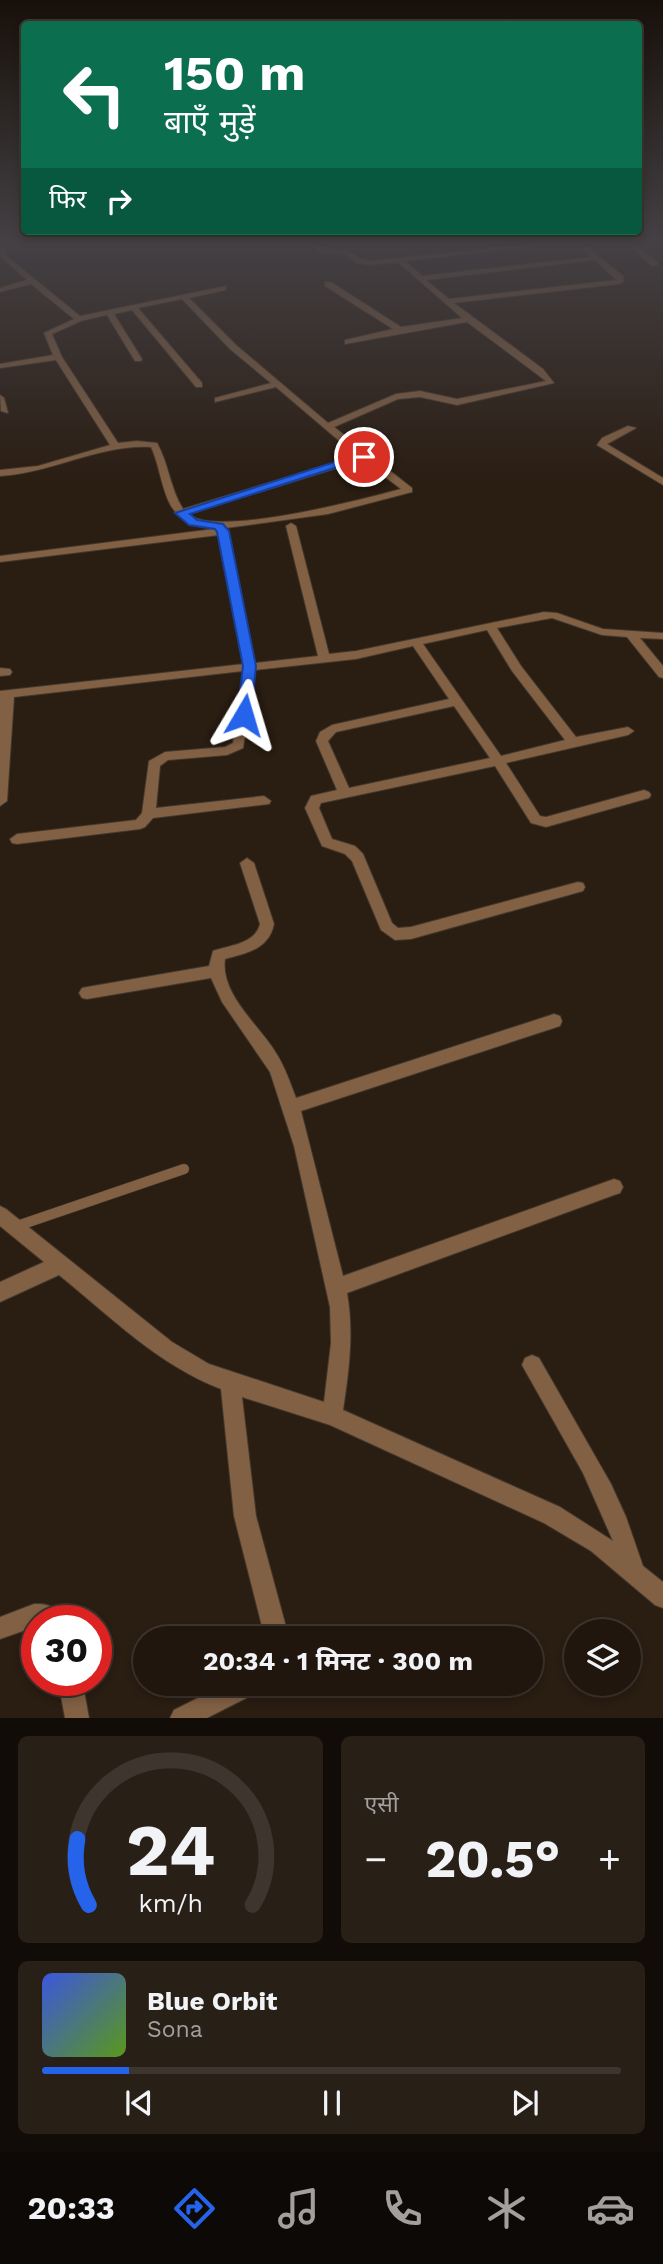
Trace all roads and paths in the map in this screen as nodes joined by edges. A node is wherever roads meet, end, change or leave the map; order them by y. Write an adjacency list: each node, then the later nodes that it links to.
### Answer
1 (68, 324): 10 (street)
2 (117, 324): 11 (street)
3 (148, 324): 14 (street)
4 (211, 324): 13 (street)
5 (391, 324): 8 (street)
6 (433, 324): 8 (street)
7 (476, 324): 18 (street)
8 (400, 330): 9 (street)
9 (348, 342)
10 (58, 357): 12 (street); 20 (street)
11 (138, 359)
12 (0, 366)
13 (277, 384): 16 (street); 18 (street)
14 (199, 385)
15 (0, 398): 17 (street)
16 (218, 400)
17 (5, 411)
18 (328, 426): 21 (street)
19 (631, 428): 23 (street)
20 (116, 448): 22 (street); 24 (street)
21 (364, 457): 24 (street); 26 (street)
22 (0, 473)
23 (663, 482)
24 (181, 513): 26 (street)
25 (291, 526): 32 (street)
26 (221, 529): 27 (street); 33 (street)
27 (0, 559)
28 (491, 627): 29 (street); 31 (street); 38 (street)
29 (632, 636): 30 (street); 34 (street)
30 (663, 636)
31 (416, 643): 32 (street); 36 (street)
32 (324, 657): 33 (street)
33 (250, 666): 35 (street); 44 (street)
34 (663, 674)
35 (4, 695): 42 (street)
36 (454, 702): 39 (street); 40 (street)
37 (628, 732): 38 (street)
38 (573, 742): 39 (street)
39 (498, 761): 40 (street); 41 (street)
40 (344, 792): 47 (street)
41 (644, 795)
42 (0, 801)
43 (264, 801): 44 (street)
44 (149, 814): 45 (street)
45 (17, 839)
46 (247, 863): 48 (street)
47 (578, 887)
48 (216, 971): 49 (street); 51 (street)
49 (87, 993)
50 (554, 1021): 51 (street)
51 (290, 1107): 56 (street)
52 (184, 1169): 54 (lane)
53 (614, 1187): 56 (street)
54 (7, 1221): 55 (street)
55 (59, 1265): 57 (street); 59 (street)
56 (336, 1288): 60 (street)
57 (0, 1293)
58 (532, 1365): 61 (street)
59 (230, 1383): 60 (street); 64 (street)
60 (332, 1415): 61 (street)
61 (634, 1572): 62 (street)
62 (663, 1597)
63 (21, 1620): 65 (street)
64 (274, 1626)
65 (0, 1628)
66 (73, 1696): 68 (street)
67 (226, 1696): 69 (street)
68 (77, 1718)
69 (182, 1718)

